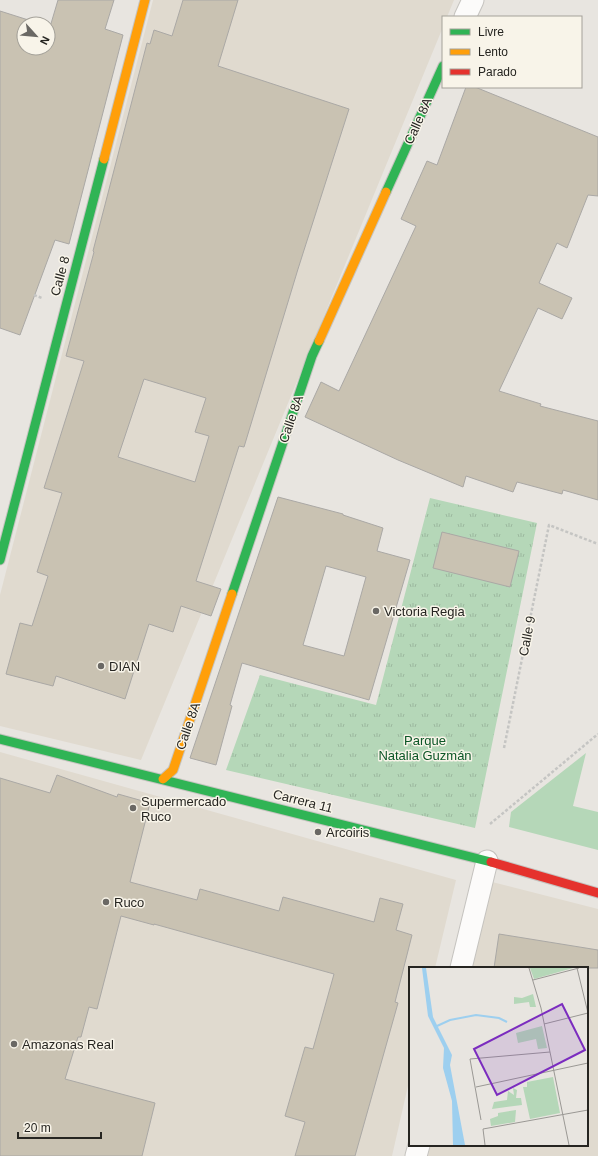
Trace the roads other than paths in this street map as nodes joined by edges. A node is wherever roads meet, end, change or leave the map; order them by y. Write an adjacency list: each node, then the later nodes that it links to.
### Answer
1 (145, 0): 5 (street, Calle 8)
2 (473, 0): 3 (street)
3 (465, 16)
4 (442, 68): 7 (street, Calle 8A)
5 (0, 560)
6 (0, 739): 7 (street, Carrera 11)
7 (163, 779): 8 (street, Carrera 11)
8 (487, 861): 9 (street, Carrera 11); 10 (street)
9 (598, 893)
10 (461, 967)
11 (419, 1146): 12 (street)
12 (416, 1156)

